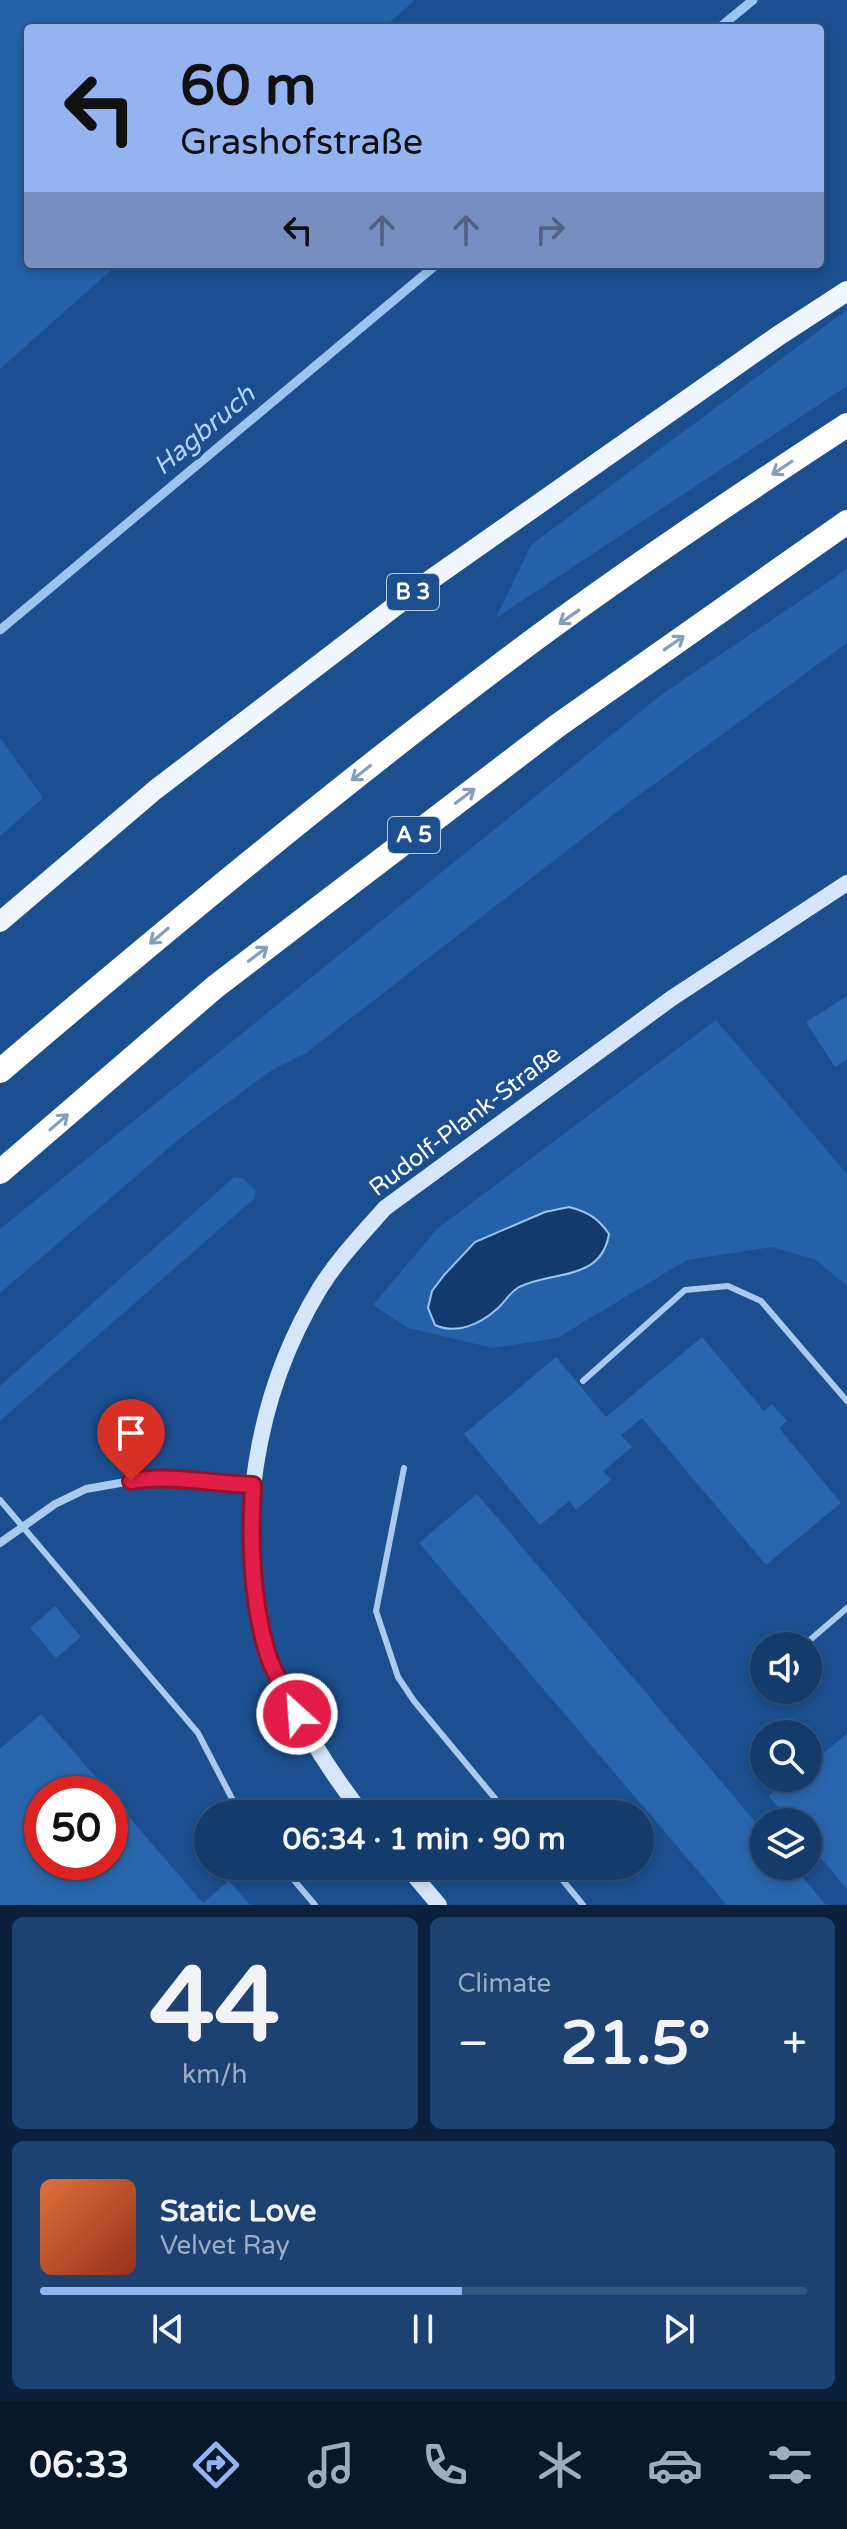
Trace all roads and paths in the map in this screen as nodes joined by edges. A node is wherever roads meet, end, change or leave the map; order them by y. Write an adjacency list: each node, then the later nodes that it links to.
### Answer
1 (847, 291): 5 (main road, B 3)
2 (847, 425): 6 (highway, one-way to 6)
3 (847, 522): 7 (highway, A 5, one-way to 3)
4 (847, 883): 11 (main road, Rudolf-Plank-Straße)
5 (0, 922)
6 (0, 1071)
7 (0, 1172)
8 (583, 1381): 9 (lane)
9 (847, 1401)
10 (404, 1468): 19 (lane)
11 (253, 1485): 13 (street); 18 (main road, Rudolf-Plank-Straße)
12 (0, 1500): 13 (lane)
13 (24, 1525): 14 (street); 17 (lane)
14 (0, 1543)
15 (847, 1608): 16 (lane)
16 (819, 1632)
17 (233, 1800)
18 (352, 1800)
19 (496, 1800)
20 (294, 1880): 23 (lane)
21 (418, 1880): 24 (main road)
22 (562, 1880): 25 (lane)
23 (315, 1905)
24 (439, 1905)
25 (583, 1905)

